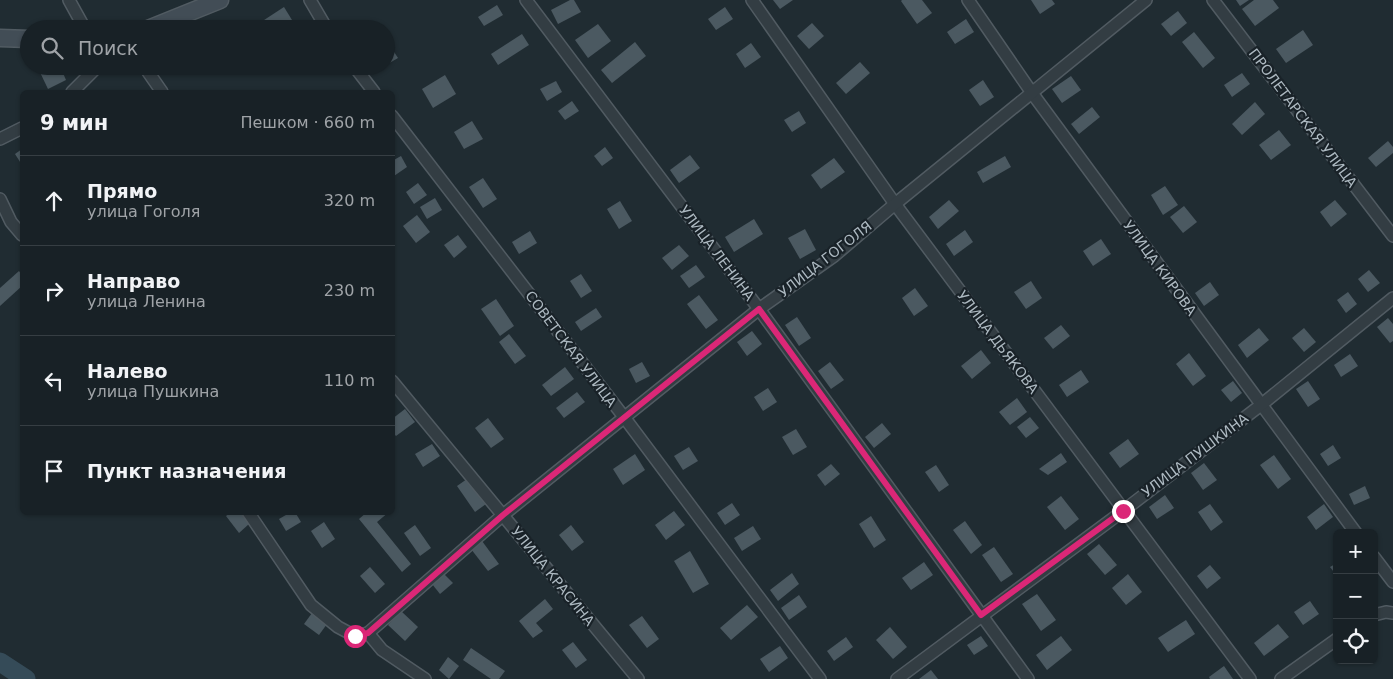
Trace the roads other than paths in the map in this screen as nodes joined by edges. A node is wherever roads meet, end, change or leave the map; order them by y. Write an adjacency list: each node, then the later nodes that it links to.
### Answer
1 (69, 0): 9 (street)
2 (220, 0): 10 (main road)
3 (310, 0): 11 (street)
4 (526, 0): 29 (street, УЛИЦА ЛЕНИНА)
5 (752, 0): 25 (street, УЛИЦА ДЬЯКОВА)
6 (968, 0): 20 (street, УЛИЦА КИРОВА)
7 (1146, 0): 20 (street, УЛИЦА ГОГОЛЯ)
8 (1213, 0): 27 (street, ПРОЛЕТАРСКАЯ УЛИЦА)
9 (80, 20)
10 (170, 20)
11 (322, 20)
12 (0, 38): 13 (main road)
13 (20, 39)
14 (89, 75): 17 (street)
15 (150, 75): 18 (street)
16 (361, 75): 19 (street)
17 (74, 90)
18 (161, 90)
19 (372, 90)
20 (1032, 93): 25 (street, УЛИЦА ГОГОЛЯ); 31 (street, УЛИЦА КИРОВА)
21 (395, 120): 32 (street, СОВЕТСКАЯ УЛИЦА)
22 (20, 129): 23 (street)
23 (0, 139)
24 (0, 199): 26 (street)
25 (895, 204): 29 (street, УЛИЦА ГОГОЛЯ); 33 (street, УЛИЦА ДЬЯКОВА)
26 (20, 233)
27 (1393, 236)
28 (1393, 298): 31 (street, УЛИЦА ПУШКИНА)
29 (759, 309): 32 (street, УЛИЦА ГОГОЛЯ); 41 (street, УЛИЦА ЛЕНИНА)
30 (395, 385): 35 (street, УЛИЦА КРАСИНА)
31 (1262, 405): 33 (street, УЛИЦА ПУШКИНА); 36 (street, УЛИЦА КИРОВА)
32 (624, 417): 35 (street, УЛИЦА ГОГОЛЯ); 46 (street, СОВЕТСКАЯ УЛИЦА)
33 (1123, 511): 41 (street, УЛИЦА ПУШКИНА); 49 (street, УЛИЦА ДЬЯКОВА)
34 (250, 515): 42 (street)
35 (503, 515): 42 (street, УЛИЦА ГОГОЛЯ); 45 (street, УЛИЦА КРАСИНА)
36 (1353, 529)
37 (1378, 562): 38 (street)
38 (1393, 582)
39 (1393, 613): 40 (street)
40 (1378, 614)
41 (981, 615): 47 (street, УЛИЦА ПУШКИНА); 48 (street, УЛИЦА ЛЕНИНА)
42 (368, 633): 44 (street)
43 (1333, 642): 50 (street)
44 (425, 679)
45 (638, 679)
46 (820, 679)
47 (897, 679)
48 (1028, 679)
49 (1250, 679)
50 (1281, 679)

